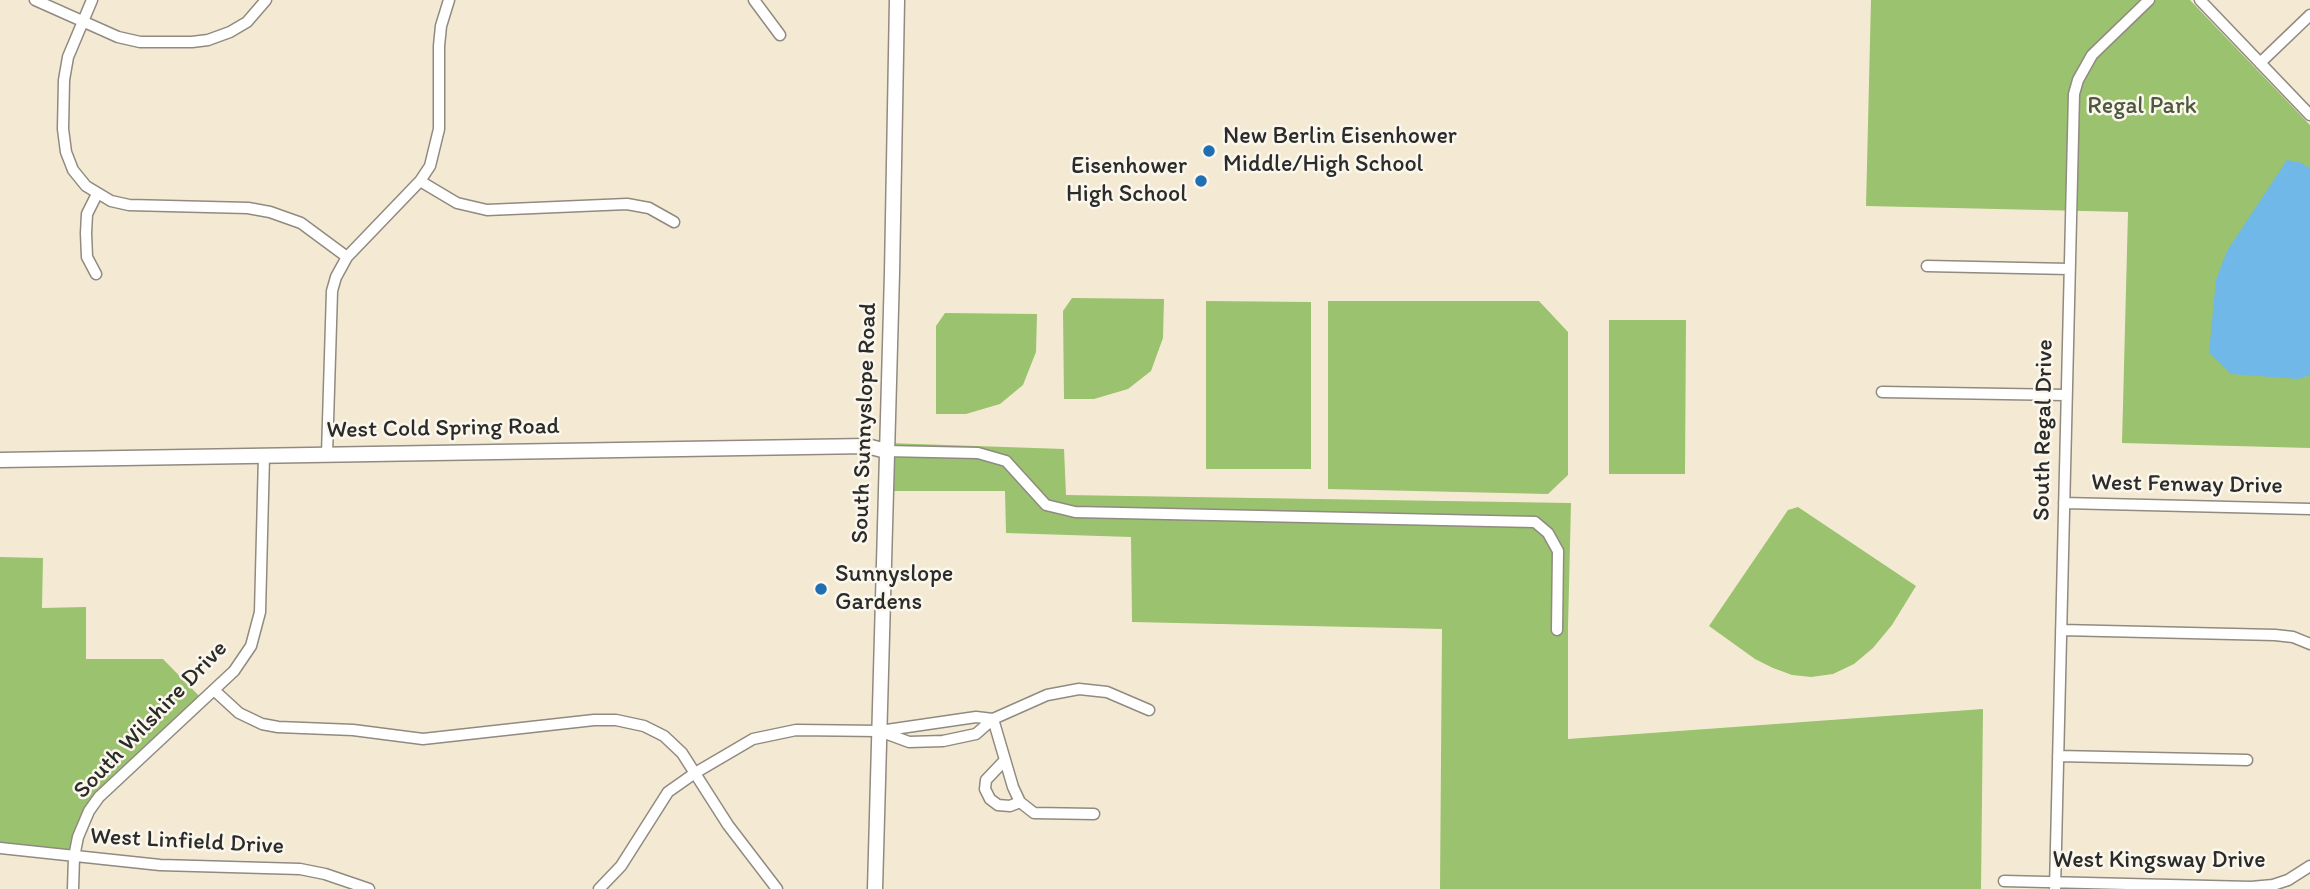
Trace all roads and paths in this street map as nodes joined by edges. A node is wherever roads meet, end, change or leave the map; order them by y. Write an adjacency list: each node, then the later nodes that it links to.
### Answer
1 (35, 0): 10 (street)
2 (92, 0): 10 (street)
3 (266, 0): 10 (street)
4 (450, 0): 14 (street)
5 (754, 0): 11 (street)
6 (897, 0): 23 (street, South Sunnyslope Road)
7 (2149, 0): 19 (street, South Regal Drive)
8 (2200, 0): 12 (street)
9 (2310, 15): 12 (street)
10 (83, 22): 15 (street)
11 (780, 35)
12 (2260, 63): 13 (street)
13 (2310, 115)
14 (420, 181): 16 (street); 17 (street)
15 (97, 194): 17 (street); 20 (street)
16 (674, 222)
17 (347, 257): 24 (street)
18 (1927, 266): 19 (street)
19 (2069, 269): 22 (street, South Regal Drive)
20 (96, 274)
21 (1882, 392): 22 (street)
22 (2066, 395): 27 (street, South Regal Drive)
23 (886, 451): 24 (street, West Cold Spring Road); 30 (street); 35 (street, South Sunnyslope Road)
24 (327, 454): 25 (street, West Cold Spring Road)
25 (264, 456): 26 (street, West Cold Spring Road); 32 (street, South Wilshire Drive)
26 (0, 460)
27 (2064, 503): 28 (street, West Fenway Drive); 29 (street, South Regal Drive)
28 (2310, 509)
29 (2061, 629): 31 (street); 36 (street, South Regal Drive)
30 (1557, 631)
31 (2310, 644)
32 (215, 691): 39 (street); 43 (street, South Wilshire Drive)
33 (1149, 710): 34 (street)
34 (993, 719): 35 (street); 35 (street); 37 (street)
35 (880, 731): 39 (street); 51 (street, South Sunnyslope Road)
36 (2058, 756): 38 (street); 46 (street, South Regal Drive)
37 (1004, 760): 40 (street); 40 (street)
38 (2247, 760)
39 (695, 773): 49 (street); 50 (street)
40 (1020, 802): 41 (street)
41 (1094, 814)
42 (0, 848): 43 (street, West Linfield Drive)
43 (74, 857): 47 (street, South Wilshire Drive); 48 (street, West Linfield Drive)
44 (2310, 866): 46 (street, West Kingsway Drive)
45 (2004, 881): 46 (street, West Kingsway Drive)
46 (2055, 886)
47 (73, 889)
48 (369, 889)
49 (599, 889)
50 (777, 889)
51 (875, 889)

